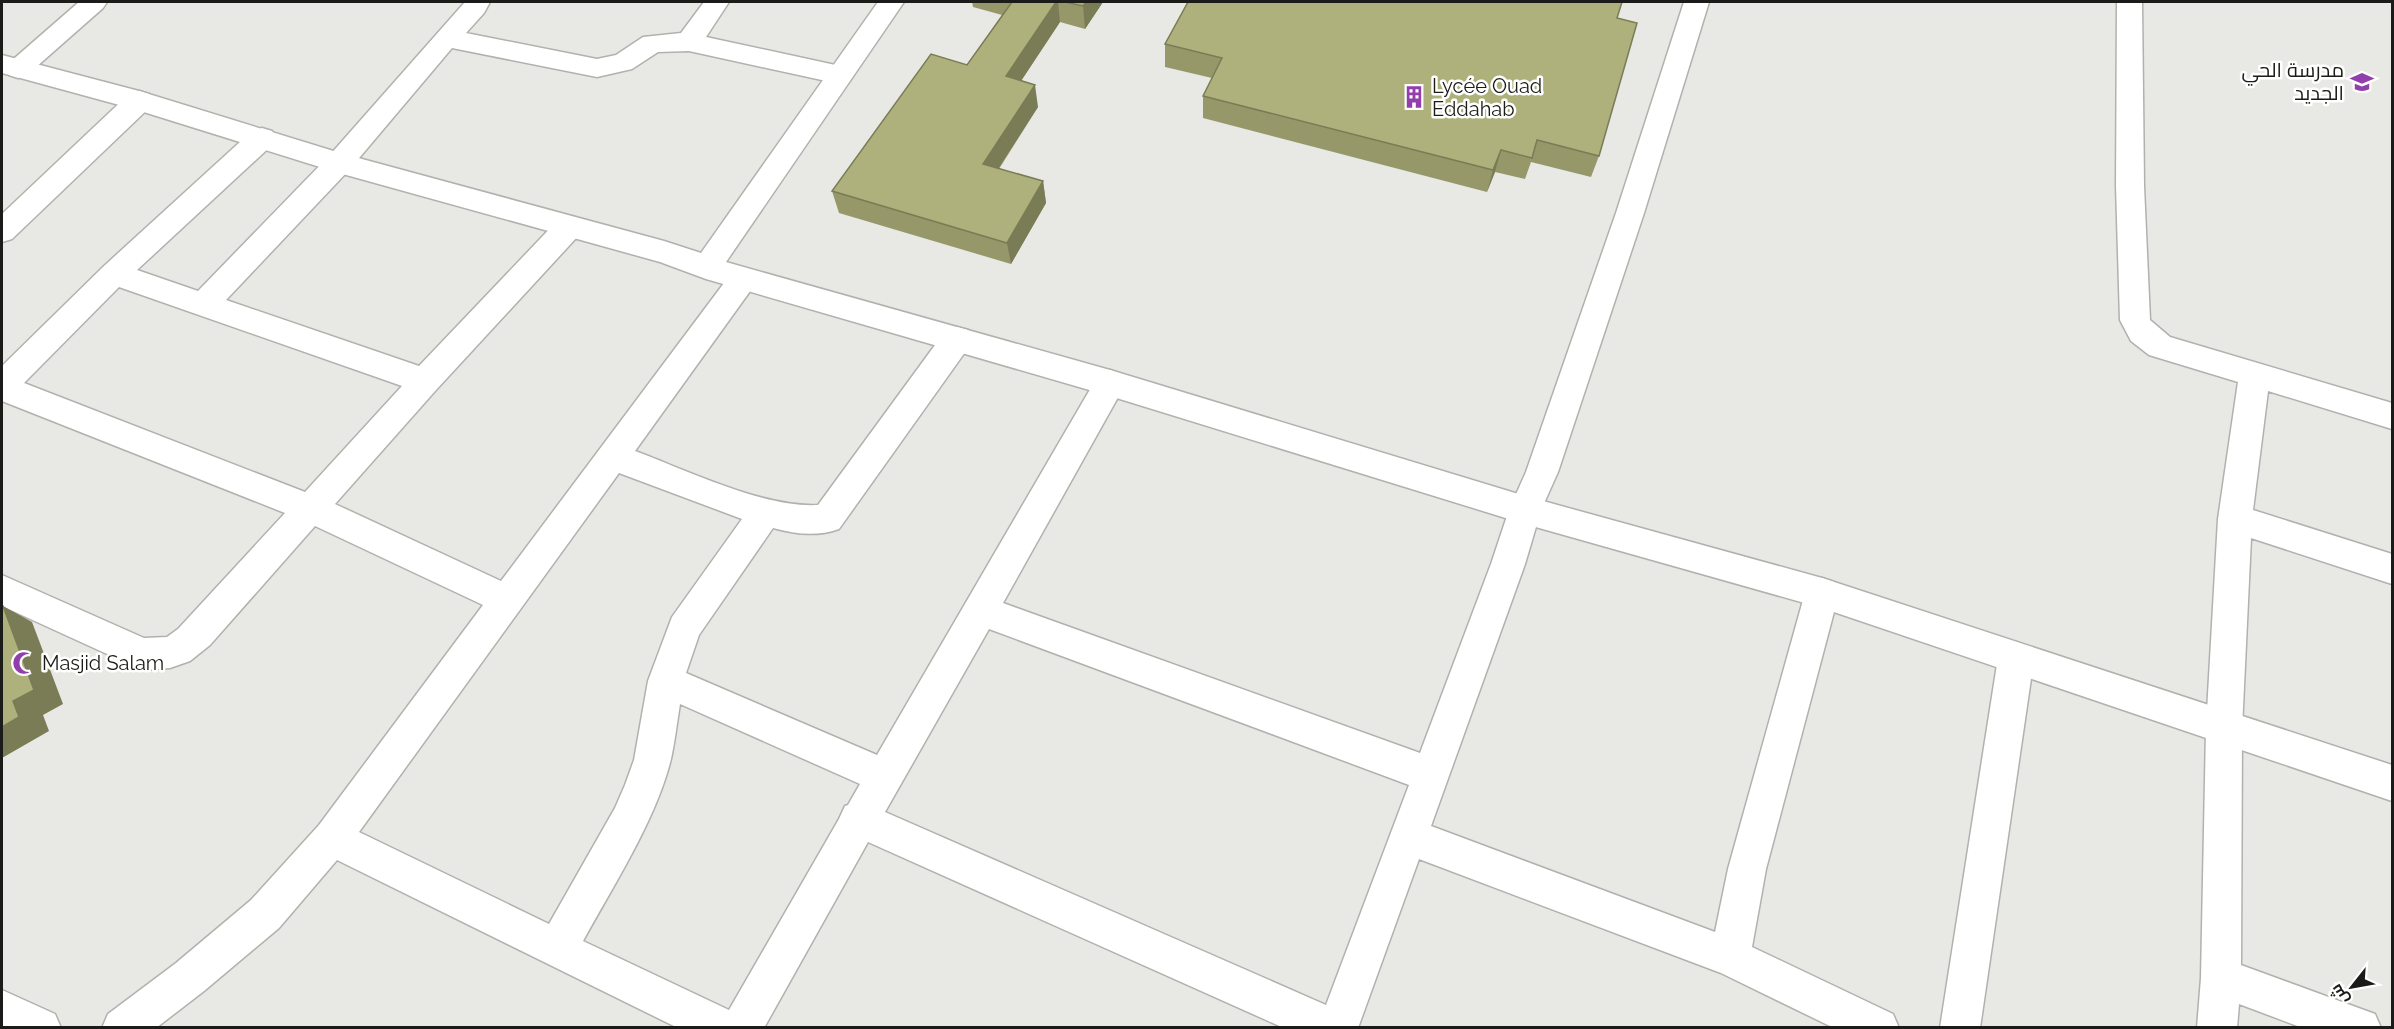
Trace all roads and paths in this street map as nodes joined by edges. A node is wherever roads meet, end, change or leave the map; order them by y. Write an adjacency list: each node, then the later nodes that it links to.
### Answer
1 (94, 2): 9 (street)
2 (477, 2): 7 (street)
3 (717, 2): 8 (street)
4 (891, 2): 10 (street)
5 (1697, 2): 28 (street)
6 (2129, 2): 21 (street)
7 (446, 38): 8 (street); 13 (street)
8 (689, 42): 10 (street)
9 (10, 66): 11 (street)
10 (840, 75): 16 (street)
11 (139, 100): 12 (street); 15 (street)
12 (262, 138): 13 (street); 17 (street)
13 (339, 163): 14 (street); 19 (street)
14 (569, 227): 16 (street); 22 (street)
15 (2, 231)
16 (706, 268): 18 (street)
17 (114, 274): 19 (street); 24 (street)
18 (743, 279): 20 (street); 26 (street)
19 (203, 304): 22 (street)
20 (957, 339): 23 (street); 29 (street)
21 (2255, 374): 25 (street); 30 (street)
22 (425, 381): 27 (street)
23 (1110, 383): 28 (street); 35 (street)
24 (2, 386): 27 (street)
25 (2392, 416)
26 (613, 456): 29 (street); 34 (street)
27 (312, 509): 32 (street); 34 (street)
28 (1524, 510): 33 (street); 39 (street)
29 (765, 513): 37 (street)
30 (2235, 519): 31 (street); 38 (street)
31 (2392, 569)
32 (2, 590)
33 (1822, 594): 36 (street); 46 (street)
34 (507, 600): 44 (street)
35 (982, 610): 39 (street); 40 (street)
36 (2016, 658): 38 (street); 57 (street)
37 (666, 681): 40 (street); 45 (street)
38 (2224, 729): 41 (street); 47 (street)
39 (1431, 775): 43 (street)
40 (884, 776): 42 (street)
41 (2392, 783)
42 (858, 819): 53 (street); 54 (street)
43 (1409, 836): 46 (street); 55 (street)
44 (332, 838): 45 (street); 51 (street)
45 (557, 949): 52 (street)
46 (1730, 957): 49 (street)
47 (2221, 978): 58 (street); 59 (street)
48 (2, 1010): 50 (street)
49 (1826, 1016): 56 (street)
50 (41, 1028)
51 (122, 1028)
52 (723, 1028)
53 (741, 1028)
54 (1332, 1028)
55 (1338, 1028)
56 (1879, 1028)
57 (1960, 1028)
58 (2217, 1028)
59 (2361, 1028)

